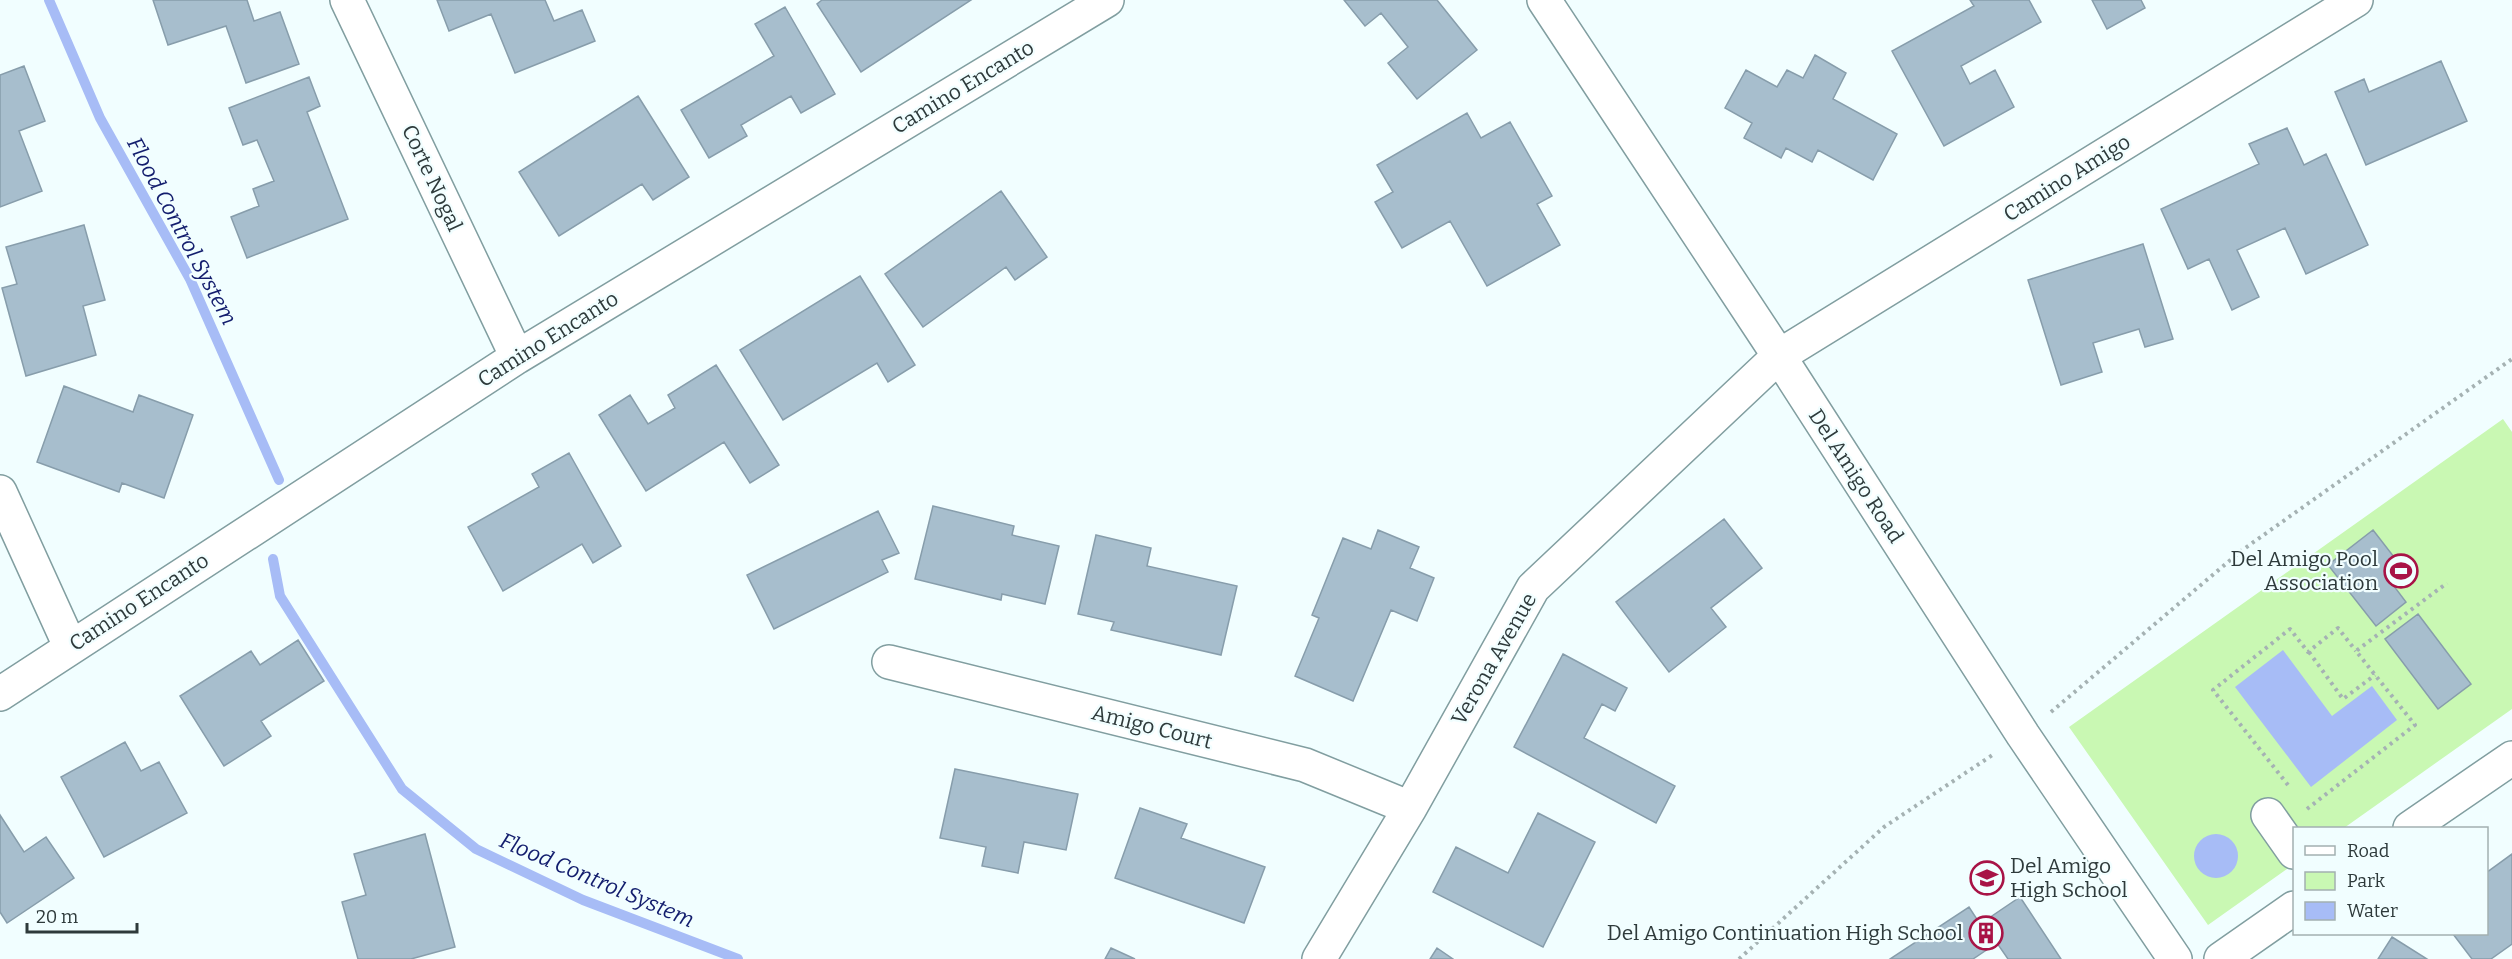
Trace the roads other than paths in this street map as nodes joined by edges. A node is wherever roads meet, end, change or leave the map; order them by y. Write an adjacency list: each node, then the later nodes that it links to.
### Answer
1 (347, 0): 6 (street, Corte Nogal)
2 (1107, 0): 6 (street, Camino Encanto)
3 (2356, 0): 5 (street, Camino Amigo)
4 (1556, 5): 5 (street, Del Amigo Road)
5 (1779, 356): 12 (street, Verona Avenue); 18 (street, Del Amigo Road)
6 (517, 357): 8 (street, Camino Encanto)
7 (0, 492): 8 (street)
8 (70, 646): 10 (street, Camino Encanto)
9 (889, 662): 12 (street, Amigo Court)
10 (0, 694)
11 (2512, 758): 14 (street)
12 (1410, 808): 17 (street, Verona Avenue)
13 (2268, 815): 15 (street)
14 (2411, 827)
15 (2293, 849)
16 (2293, 909): 19 (street)
17 (1319, 959)
18 (2175, 959)
19 (2221, 959)

